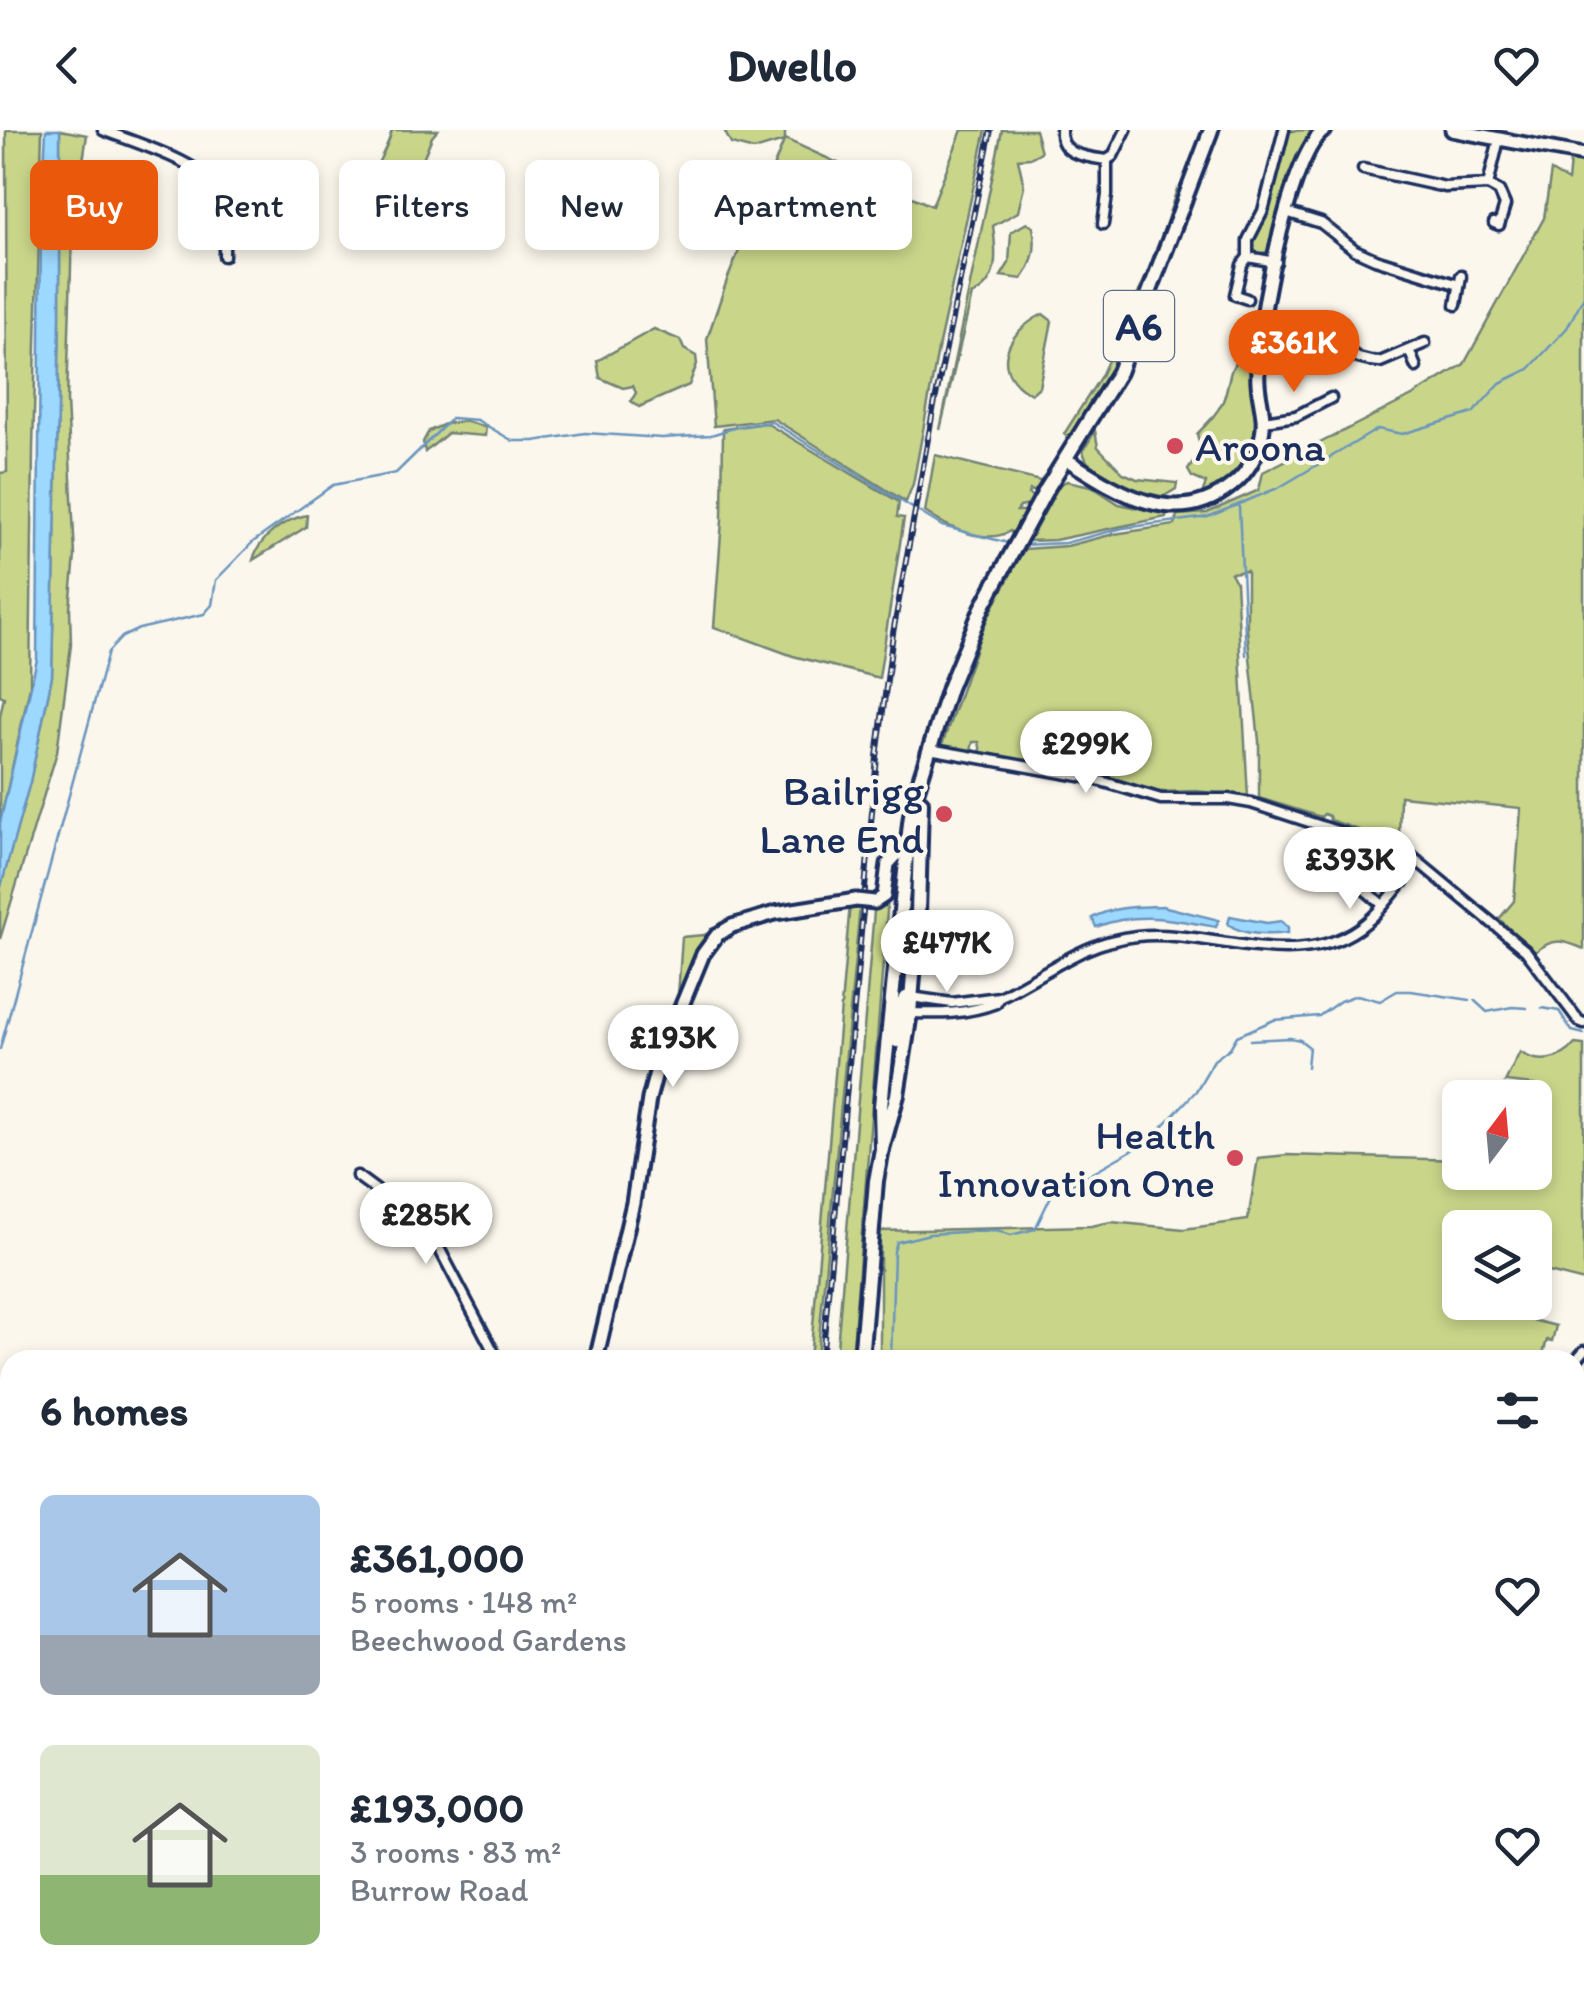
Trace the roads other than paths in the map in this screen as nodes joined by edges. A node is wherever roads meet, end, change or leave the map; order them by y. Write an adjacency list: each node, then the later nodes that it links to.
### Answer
1 (102, 130): 16 (street)
2 (1061, 130): 10 (street)
3 (1126, 130): 10 (street)
4 (1211, 130): 27 (main road, A6)
5 (1284, 130): 17 (street)
6 (1452, 130): 8 (street)
7 (1319, 131): 13 (street)
8 (1499, 139): 9 (street); 12 (street)
9 (1584, 152)
10 (1106, 160): 15 (street)
11 (1363, 169): 12 (street)
12 (1488, 185): 14 (street)
13 (1286, 212): 18 (street); 20 (street)
14 (1494, 223)
15 (1102, 224)
16 (224, 256)
17 (1248, 257): 18 (street); 19 (street)
18 (1276, 262): 21 (street)
19 (1247, 299)
20 (1456, 305)
21 (1265, 316): 23 (street); 26 (street)
22 (1425, 343): 23 (street)
23 (1409, 350): 24 (street)
24 (1416, 368)
25 (1318, 390): 26 (street)
26 (1264, 421): 27 (street)
27 (1066, 459): 28 (main road, A6)
28 (929, 749): 29 (main road, A6); 36 (street)
29 (912, 852): 33 (main road, A6); 35 (main road, A6); 40 (street, bridge)
30 (1402, 882): 32 (street)
31 (1364, 889): 32 (street)
32 (1384, 905): 34 (street)
33 (911, 997): 34 (street); 35 (main road, A6)
34 (999, 997): 35 (street)
35 (901, 1009): 37 (main road, A6); 37 (main road, A6)
36 (1584, 1022)
37 (882, 1149): 41 (main road, A6)
38 (358, 1176): 39 (street)
39 (492, 1350)
40 (598, 1350)
41 (862, 1350)

